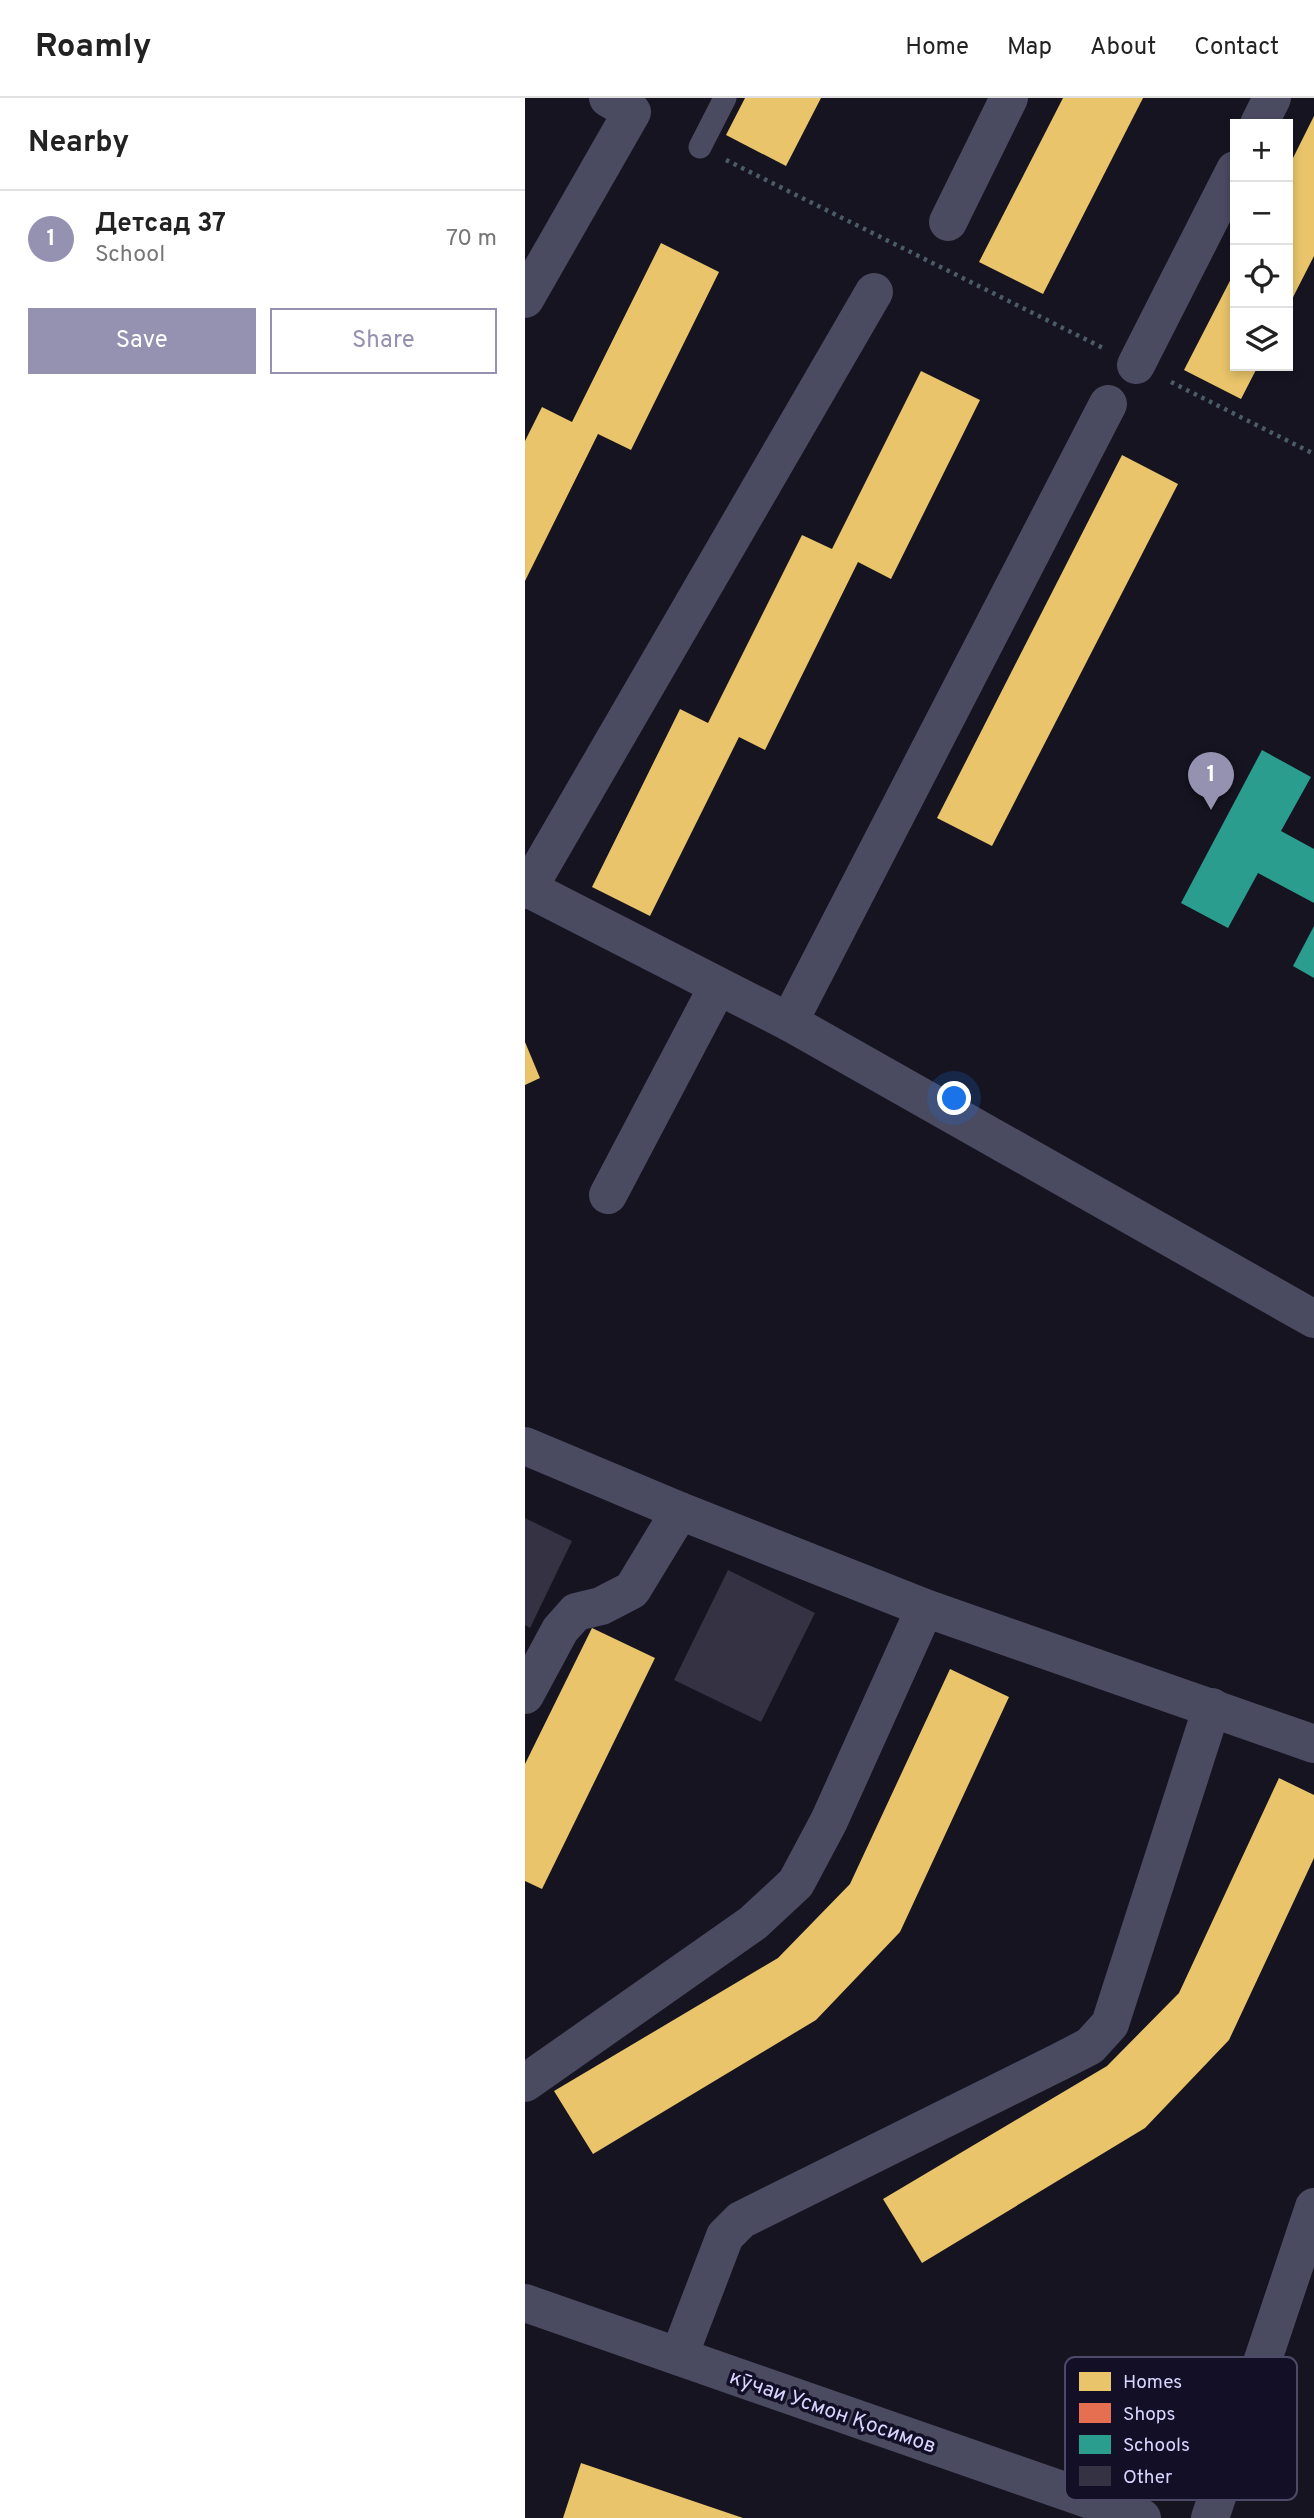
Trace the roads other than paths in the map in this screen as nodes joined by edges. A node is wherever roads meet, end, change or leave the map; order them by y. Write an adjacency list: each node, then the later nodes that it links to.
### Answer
1 (608, 98): 10 (street)
2 (725, 98): 6 (lane)
3 (1009, 98): 8 (street)
4 (1272, 98): 5 (street)
5 (1262, 119)
6 (700, 147)
7 (1230, 180): 11 (street)
8 (948, 222)
9 (874, 292): 13 (street)
10 (525, 299)
11 (1136, 365)
12 (1108, 404): 15 (street)
13 (526, 888): 14 (street)
14 (718, 986): 15 (street); 16 (street)
15 (789, 1022): 17 (street)
16 (608, 1195)
17 (1314, 1319)
18 (525, 1446): 19 (street)
19 (680, 1511): 20 (street); 21 (street)
20 (925, 1608): 22 (street); 24 (street)
21 (525, 1695)
22 (1212, 1707): 23 (street); 28 (street)
23 (1314, 1744)
24 (525, 2084)
25 (1314, 2207): 26 (street)
26 (1304, 2267): 29 (street)
27 (525, 2303): 28 (street, кӯчаи Усмон Қосимов)
28 (679, 2356): 31 (street, кӯчаи Усмон Қосимов)
29 (1270, 2357)
30 (1217, 2500): 33 (street)
31 (1088, 2509): 32 (street, кӯчаи Усмон Қосимов)
32 (1142, 2518)
33 (1210, 2518)

